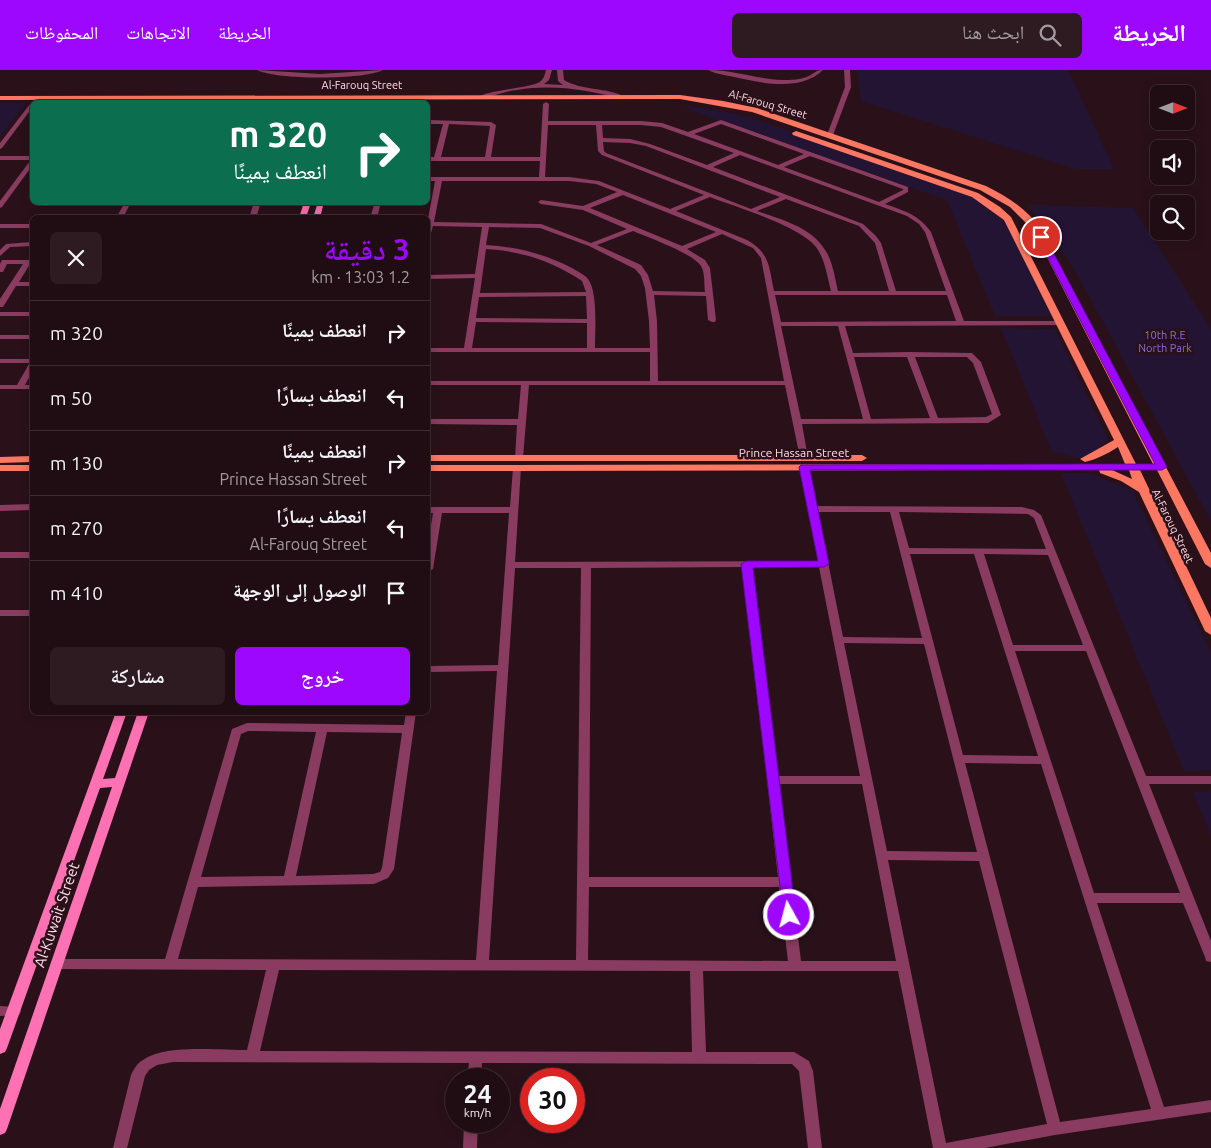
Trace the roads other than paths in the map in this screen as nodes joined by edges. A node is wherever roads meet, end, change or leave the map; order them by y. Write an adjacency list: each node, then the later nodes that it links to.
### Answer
1 (260, 70): 2 (street)
2 (380, 70)
3 (549, 70): 8 (street)
4 (560, 70): 9 (street)
5 (711, 70): 6 (street)
6 (820, 70)
7 (847, 70): 27 (street)
8 (536, 86): 9 (street); 10 (street)
9 (570, 86): 11 (street)
10 (483, 96): 11 (main road, Al-Farouq Street); 15 (main road, Al-Farouq Street)
11 (622, 97): 27 (main road, Al-Farouq Street)
12 (0, 98): 14 (main road, Al-Farouq Street)
13 (345, 99): 14 (main road, Al-Farouq Street); 15 (main road, Al-Farouq Street)
14 (138, 100)
15 (357, 100)
16 (0, 103): 17 (main road)
17 (30, 104)
18 (430, 104): 19 (main road, Al-Farouq Street)
19 (546, 104): 24 (street); 89 (main road, Al-Farouq Street)
20 (30, 105): 28 (street)
21 (30, 105): 30 (street)
22 (430, 122): 23 (street)
23 (446, 122): 35 (street); 36 (street)
24 (545, 123): 25 (street); 37 (street)
25 (599, 123): 26 (street); 29 (street)
26 (689, 134): 31 (street); 32 (street)
27 (830, 135): 123 (main road, Al-Farouq Street)
28 (0, 136)
29 (600, 140): 40 (street); 46 (street)
30 (0, 147)
31 (740, 153): 40 (street); 41 (street)
32 (811, 153): 41 (street); 50 (street)
33 (0, 158): 38 (street)
34 (430, 159): 35 (street)
35 (437, 159): 36 (street)
36 (488, 159): 37 (street)
37 (543, 159): 44 (street)
38 (30, 160)
39 (30, 163): 51 (street)
40 (708, 167): 47 (street)
41 (779, 167): 50 (street)
42 (430, 179): 43 (street)
43 (439, 179): 44 (street); 48 (street)
44 (542, 179): 45 (street)
45 (623, 192): 52 (street); 53 (street)
46 (710, 196): 53 (street); 54 (street)
47 (787, 196): 54 (street); 77 (street)
48 (431, 201): 57 (street)
49 (541, 202): 52 (street)
50 (880, 204): 78 (street)
51 (0, 206)
52 (584, 208): 61 (street)
53 (671, 211): 62 (street)
54 (751, 211): 76 (street)
55 (0, 220): 56 (street)
56 (30, 220)
57 (430, 224): 58 (street)
58 (486, 224): 64 (street); 65 (street)
59 (0, 226): 60 (street)
60 (30, 226)
61 (632, 229): 64 (street); 66 (street)
62 (721, 232): 66 (street); 75 (street)
63 (30, 244): 67 (street)
64 (592, 245): 74 (street)
65 (483, 247): 70 (street); 79 (street)
66 (682, 249): 80 (street)
67 (0, 254)
68 (30, 262): 69 (street); 72 (street)
69 (0, 270)
70 (479, 276): 71 (street); 81 (street)
71 (430, 277)
72 (14, 284): 73 (street); 82 (street)
73 (30, 284)
74 (651, 293): 80 (street); 97 (street)
75 (772, 293): 76 (street); 90 (street)
76 (835, 293): 77 (street)
77 (893, 293): 78 (street)
78 (950, 293): 88 (street)
79 (590, 294): 81 (street); 87 (street)
80 (709, 294): 86 (street)
81 (476, 295): 85 (street)
82 (1, 301)
83 (0, 314): 84 (street)
84 (30, 314)
85 (472, 320): 87 (street); 94 (street)
86 (712, 320)
87 (591, 321): 96 (street)
88 (962, 323): 89 (street); 91 (street)
89 (1060, 323): 115 (main road, Al-Farouq Street)
90 (778, 324): 91 (street); 105 (street)
91 (841, 324): 99 (street)
92 (0, 337): 93 (street)
93 (30, 337)
94 (468, 349): 95 (street); 96 (street)
95 (430, 350)
96 (591, 350): 97 (street)
97 (652, 350): 104 (street)
98 (910, 354): 99 (street); 110 (street); 110 (street)
99 (850, 355): 114 (street)
100 (0, 361): 101 (street)
101 (30, 361)
102 (30, 370): 108 (street)
103 (430, 383): 106 (street)
104 (654, 383): 105 (street); 106 (street)
105 (789, 383): 113 (street)
106 (525, 384): 112 (street)
107 (0, 387): 108 (street)
108 (20, 387): 109 (street)
109 (30, 387)
110 (935, 421): 114 (street)
111 (430, 422): 112 (street)
112 (520, 422): 119 (street)
113 (797, 422): 114 (street); 120 (street)
114 (868, 422)
115 (1120, 441): 121 (main road); 122 (main road, Al-Farouq Street)
116 (430, 458): 119 (main road, Prince Hassan Street)
117 (30, 459): 118 (main road)
118 (0, 460)
119 (518, 463): 120 (main road, Prince Hassan Street); 126 (main road, Prince Hassan Street); 133 (street)
120 (804, 463): 121 (main road, Prince Hassan Street); 130 (street)
121 (1084, 463): 122 (main road, Prince Hassan Street); 127 (main road)
122 (1130, 463): 123 (main road, Prince Hassan Street); 127 (main road, Al-Farouq Street)
123 (1159, 463): 144 (main road, Al-Farouq Street)
124 (0, 468): 125 (main road)
125 (30, 468)
126 (430, 468)
127 (1142, 490): 149 (main road, Al-Farouq Street)
128 (30, 507): 129 (street)
129 (0, 508)
130 (813, 509): 134 (street); 143 (street)
131 (430, 510): 132 (street)
132 (438, 510): 133 (street); 140 (street)
133 (514, 510): 145 (street)
134 (894, 510): 135 (street); 137 (street)
135 (905, 551): 136 (street); 151 (street)
136 (978, 552): 137 (street); 152 (street)
137 (1052, 552): 153 (street)
138 (0, 555): 139 (street)
139 (30, 555)
140 (430, 557)
141 (586, 564): 142 (street); 145 (street); 173 (street)
142 (747, 564): 143 (street); 163 (street)
143 (824, 564): 150 (street)
144 (1211, 564)
145 (510, 565): 154 (street)
146 (3, 613): 147 (street); 148 (street)
147 (30, 613)
148 (0, 624)
149 (1211, 632)
150 (839, 640): 151 (street); 164 (street)
151 (928, 641): 161 (street)
152 (1009, 648): 153 (street); 162 (street)
153 (1090, 648): 165 (street)
154 (503, 668): 155 (street); 181 (street)
155 (430, 669)
156 (121, 715): 168 (main road, Al-Kuwait Street)
157 (143, 715): 167 (main road, Al-Kuwait Street)
158 (411, 715): 160 (street)
159 (322, 729): 160 (street); 171 (street); 172 (street)
160 (409, 729): 171 (street)
161 (959, 759): 162 (street); 170 (street)
162 (1045, 760): 175 (street)
163 (772, 780): 164 (street); 174 (street)
164 (867, 780): 169 (street)
165 (1141, 780): 166 (street); 176 (street)
166 (1211, 780)
167 (120, 782): 168 (main road); 178 (main road, Al-Kuwait Street)
168 (96, 784): 186 (main road, Al-Kuwait Street)
169 (882, 855): 170 (street); 185 (street)
170 (984, 857): 195 (street)
171 (289, 880): 172 (street)
172 (193, 882): 179 (street)
173 (583, 882): 174 (street); 182 (street)
174 (785, 882): 184 (street)
175 (1090, 898): 176 (street); 193 (street)
176 (1188, 898): 177 (street)
177 (1211, 957)
178 (57, 964): 179 (street); 194 (main road, Al-Kuwait Street)
179 (170, 964): 180 (street)
180 (274, 964): 181 (street); 188 (street)
181 (482, 964): 182 (street)
182 (582, 965): 183 (street)
183 (696, 965): 184 (street); 190 (street)
184 (795, 965): 185 (street)
185 (904, 966): 200 (street)
186 (7, 1011): 187 (main road, Al-Kuwait Street)
187 (0, 1048)
188 (252, 1056): 189 (street); 197 (street)
189 (476, 1056): 190 (street); 191 (street)
190 (699, 1057): 199 (street)
191 (475, 1068)
192 (1211, 1106): 193 (street)
193 (1159, 1114): 195 (street)
194 (0, 1129)
195 (1055, 1129): 201 (street)
196 (471, 1133): 198 (street)
197 (120, 1148)
198 (470, 1148)
199 (815, 1148)
200 (940, 1148)
201 (949, 1148)

